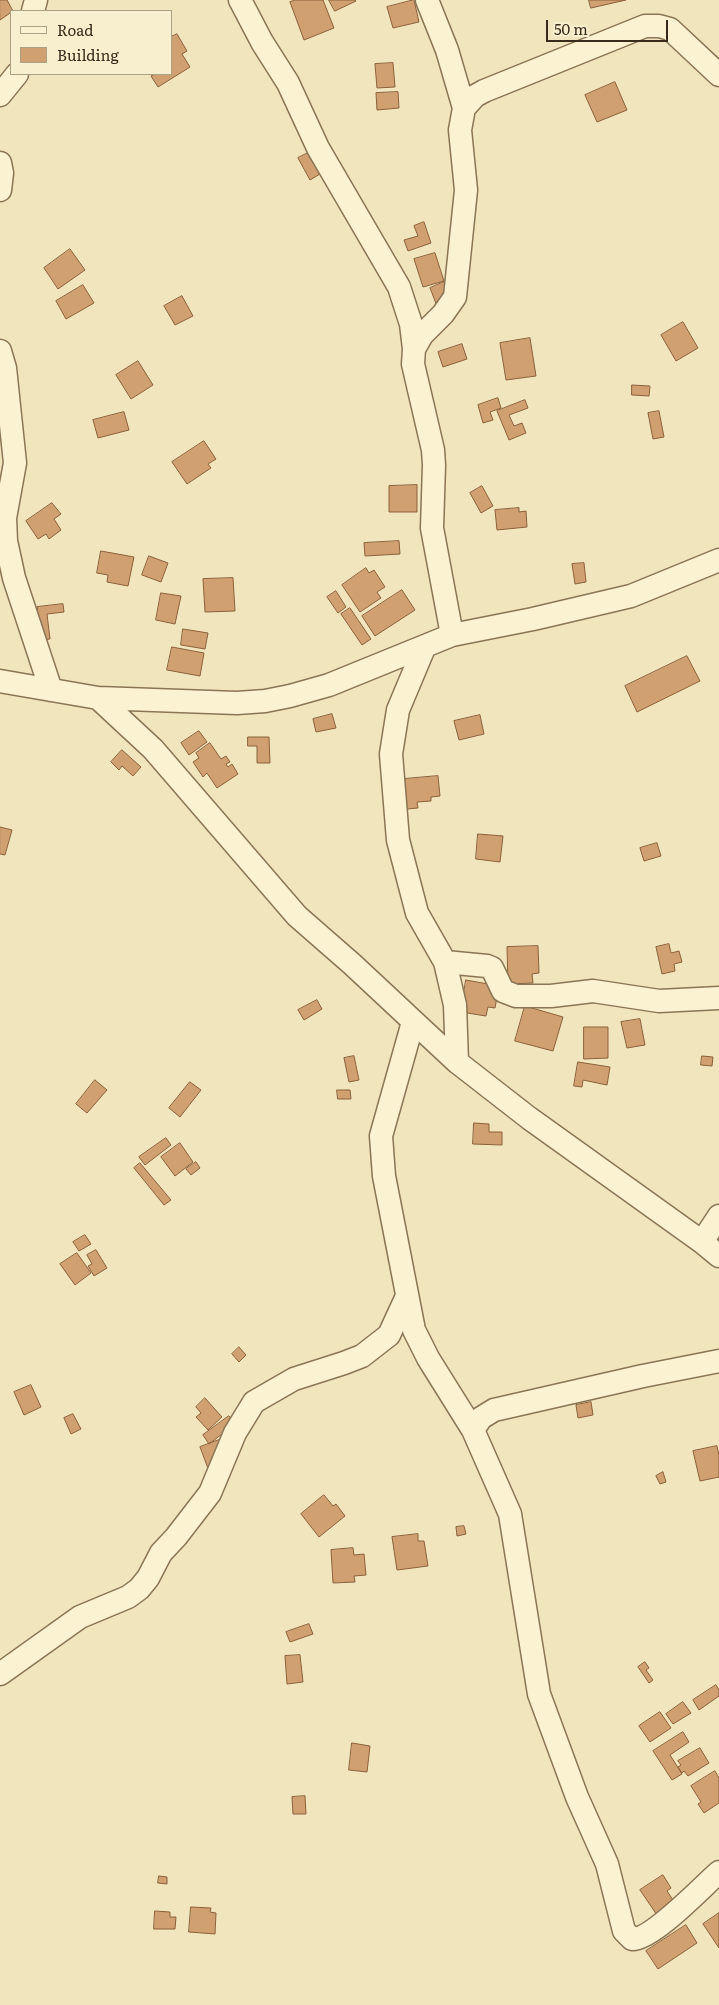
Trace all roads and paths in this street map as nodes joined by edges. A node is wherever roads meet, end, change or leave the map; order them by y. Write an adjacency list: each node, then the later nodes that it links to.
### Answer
1 (240, 0): 7 (street)
2 (427, 0): 6 (street)
3 (16, 75): 5 (street)
4 (719, 75): 6 (street)
5 (0, 95)
6 (464, 108): 7 (street)
7 (414, 349): 10 (street)
8 (0, 351): 13 (street)
9 (719, 560): 10 (street)
10 (452, 635): 11 (street)
11 (424, 648): 14 (street); 15 (street)
12 (0, 681): 13 (street)
13 (52, 690): 14 (street)
14 (98, 698): 17 (street)
15 (445, 962): 16 (street); 18 (street)
16 (719, 998)
17 (413, 1022): 18 (street); 21 (street)
18 (457, 1062): 20 (street)
19 (719, 1216): 20 (street)
20 (711, 1249)
21 (407, 1296): 23 (street); 24 (street)
22 (719, 1361): 23 (street)
23 (473, 1430): 25 (street)
24 (0, 1674)
25 (717, 1879)

